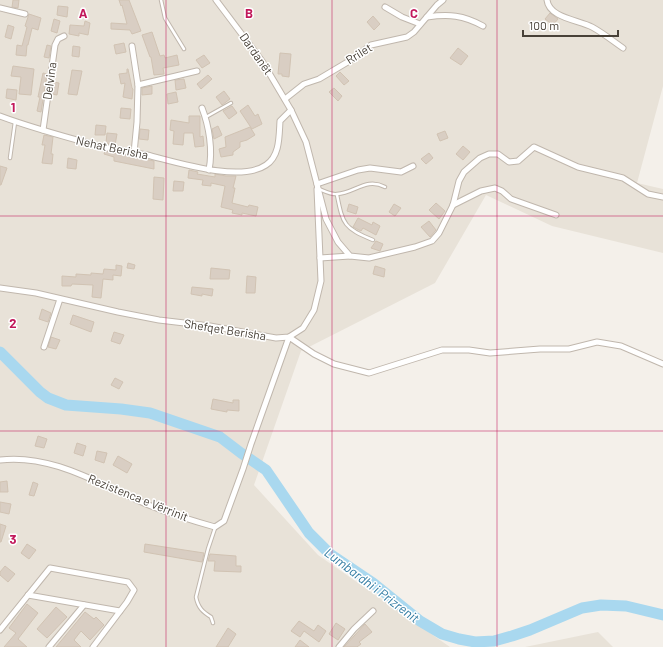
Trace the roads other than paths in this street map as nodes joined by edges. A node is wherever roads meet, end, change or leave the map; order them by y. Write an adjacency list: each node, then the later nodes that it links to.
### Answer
1 (160, 0): 14 (lane)
2 (216, 0): 17 (street, Dardanët)
3 (443, 0): 8 (street, Rrilet)
4 (547, 0): 13 (street)
5 (385, 6): 9 (street)
6 (0, 8): 7 (street)
7 (24, 14)
8 (427, 17): 9 (street, Rrilet); 10 (street)
9 (420, 24): 17 (street, Rrilet)
10 (483, 26)
11 (64, 36): 24 (street, Delvina)
12 (132, 46): 16 (street)
13 (623, 48)
14 (184, 49)
15 (197, 71): 16 (street)
16 (138, 85): 25 (street)
17 (285, 99): 20 (street, Dardanët)
18 (231, 103): 22 (lane)
19 (202, 108): 22 (street)
20 (291, 110): 28 (street, Nehat Berisha); 29 (street, Dardanët)
21 (0, 116): 23 (street, Nehat Berisha)
22 (205, 117): 28 (street)
23 (15, 122): 24 (street, Nehat Berisha); 26 (lane)
24 (43, 130): 25 (street, Nehat Berisha)
25 (134, 153): 28 (street, Nehat Berisha)
26 (10, 158)
27 (413, 166): 29 (street)
28 (209, 170)
29 (318, 187): 31 (lane); 36 (street); 37 (street)
30 (385, 187): 31 (lane)
31 (337, 195): 35 (lane)
32 (663, 197): 33 (street)
33 (453, 204): 34 (street); 36 (street)
34 (556, 215)
35 (373, 240)
36 (350, 256): 37 (street)
37 (320, 258): 40 (street)
38 (0, 288): 39 (street, Shefqet Berisha)
39 (60, 299): 40 (street, Shefqet Berisha); 41 (street)
40 (289, 337): 42 (street); 44 (street)
41 (44, 347)
42 (663, 364)
43 (0, 460): 44 (street, Rezistenca e Vërrinit)
44 (215, 527): 49 (lane)
45 (28, 595): 46 (street); 47 (street); 50 (street)
46 (84, 606): 47 (street); 51 (street)
47 (120, 611): 52 (street)
48 (373, 611): 53 (street)
49 (213, 623)
50 (0, 630)
51 (49, 647)
52 (93, 647)
53 (339, 647)

